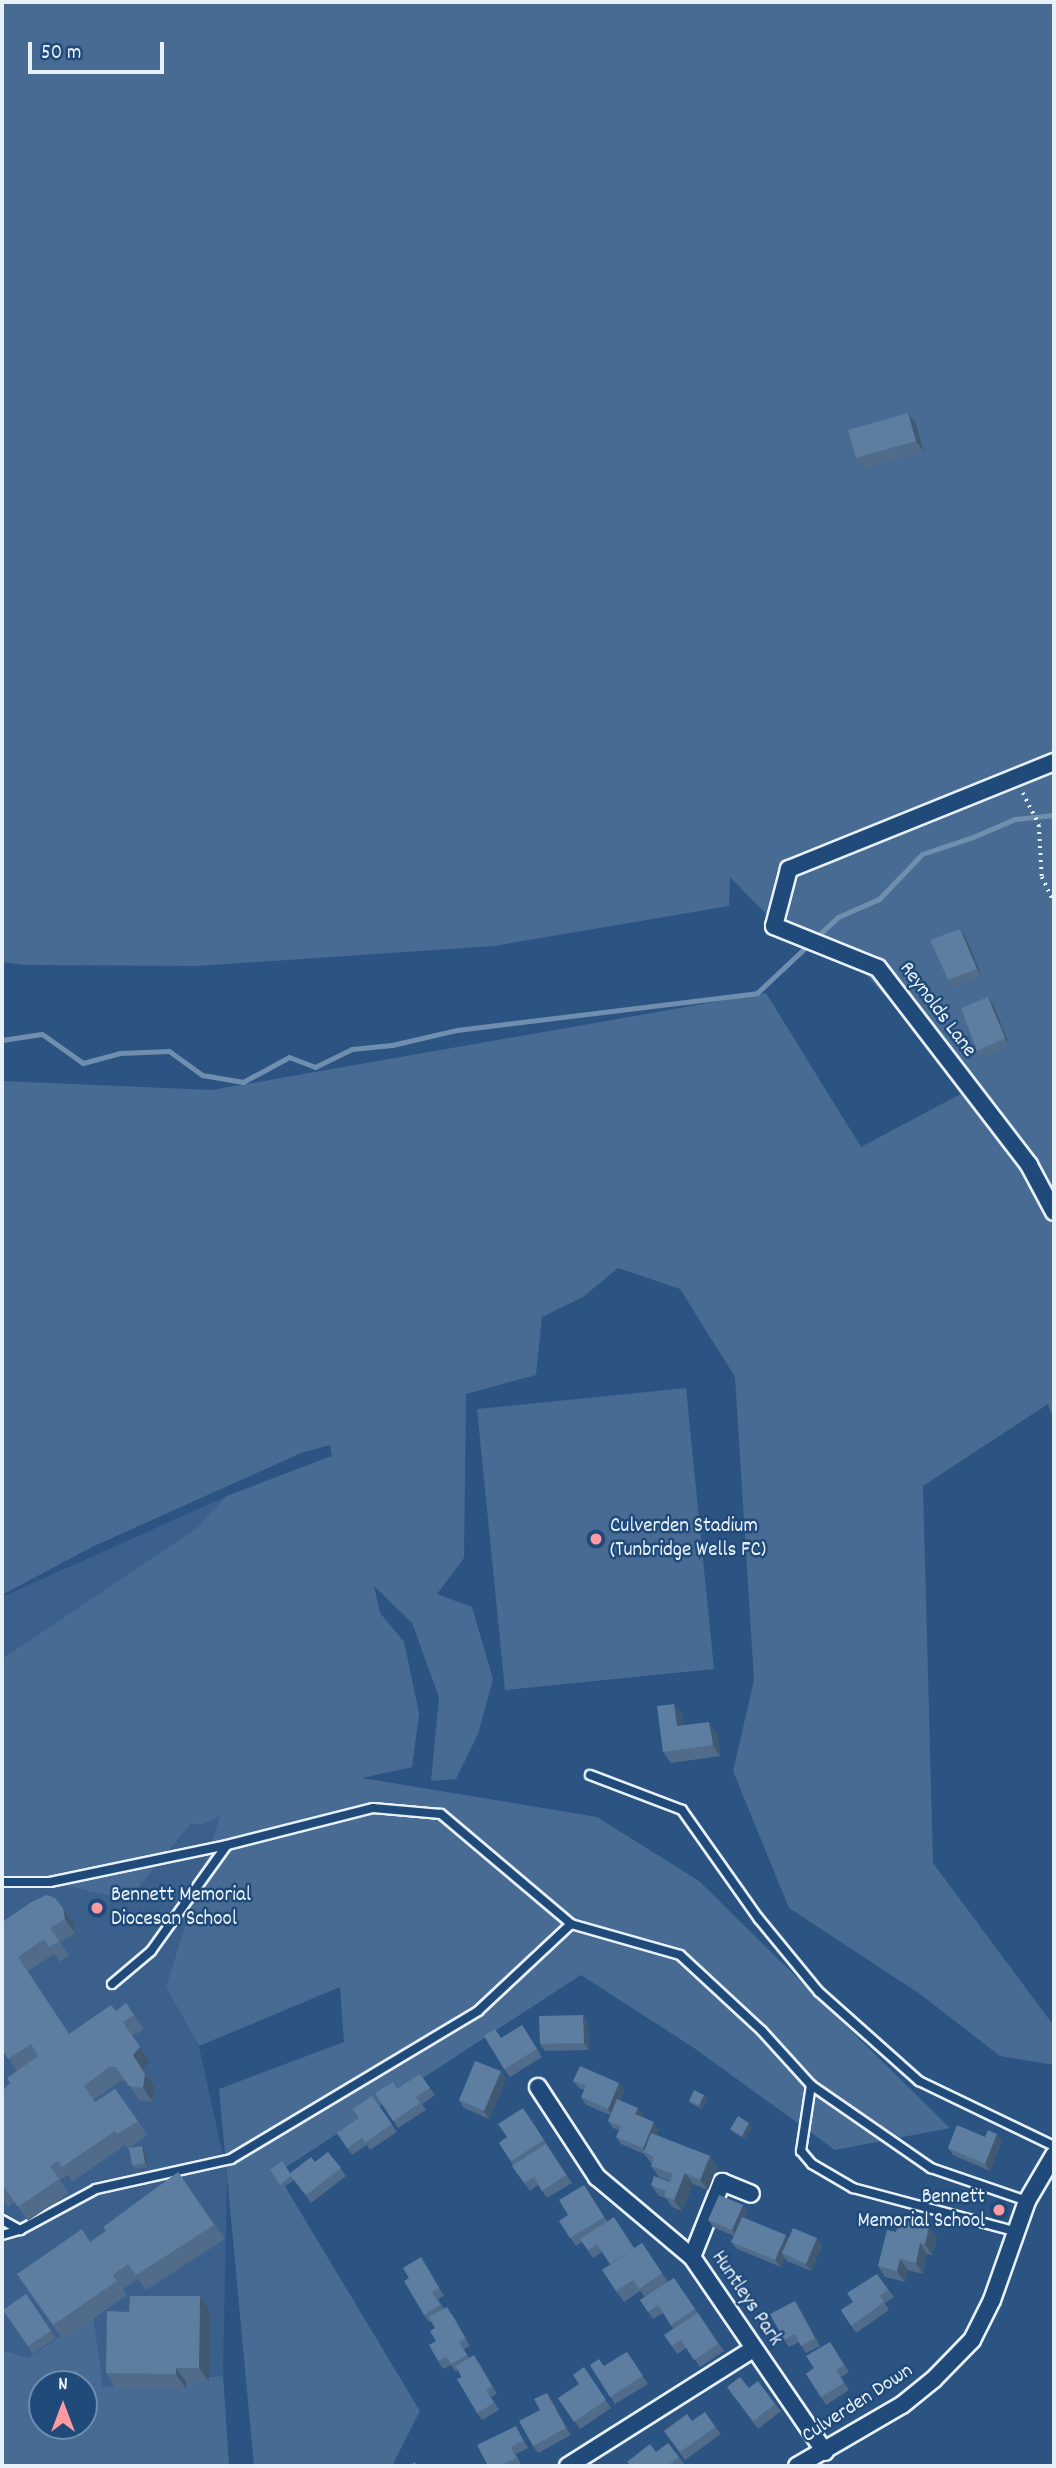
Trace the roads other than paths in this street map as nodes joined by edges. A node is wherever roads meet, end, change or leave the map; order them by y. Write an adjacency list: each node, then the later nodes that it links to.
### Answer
1 (1054, 762): 2 (street, Reynolds Lane)
2 (1054, 1212)
3 (590, 1775): 10 (lane)
4 (227, 1845): 5 (lane); 6 (lane); 7 (lane)
5 (2, 1882)
6 (571, 1924): 8 (lane); 15 (lane)
7 (112, 1984)
8 (811, 2085): 13 (lane); 16 (lane)
9 (538, 2087): 18 (street, Huntleys Park)
10 (1054, 2146)
11 (1054, 2155): 13 (street, Culverden Down)
12 (751, 2194): 18 (street)
13 (1027, 2202): 16 (street, Culverden Down)
14 (2, 2220): 15 (lane)
15 (20, 2230): 17 (lane)
16 (1014, 2231): 20 (street, Culverden Down)
17 (2, 2235)
18 (692, 2257): 19 (street, Huntleys Park)
19 (753, 2349): 20 (street, Huntleys Park); 21 (street)
20 (825, 2452): 22 (street, Culverden Down)
21 (568, 2466)
22 (797, 2466)

